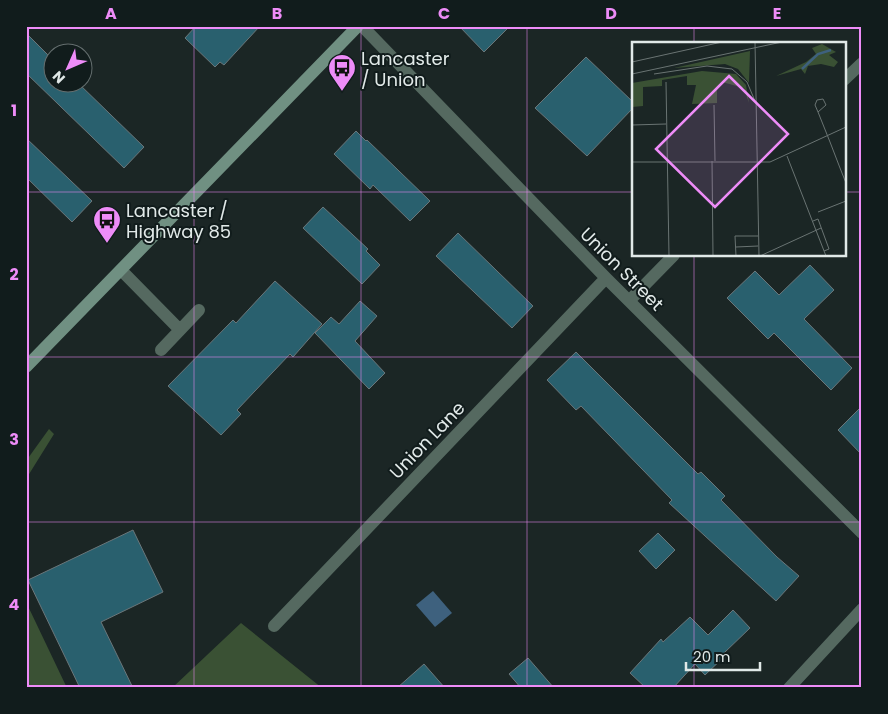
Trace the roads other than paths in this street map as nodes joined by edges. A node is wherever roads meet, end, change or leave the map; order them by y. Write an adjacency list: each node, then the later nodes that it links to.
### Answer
1 (358, 26): 6 (main road)
2 (362, 26): 7 (street, Union Street)
3 (862, 62): 4 (street)
4 (846, 78)
5 (673, 256): 8 (street)
6 (121, 270): 10 (street); 12 (main road)
7 (606, 278): 8 (street, Union Street); 15 (street, Union Lane)
8 (629, 301): 13 (street, Union Street)
9 (199, 310): 10 (street)
10 (180, 330): 11 (street)
11 (161, 350)
12 (26, 367)
13 (862, 533)
14 (862, 609): 16 (street)
15 (274, 626)
16 (789, 688)

